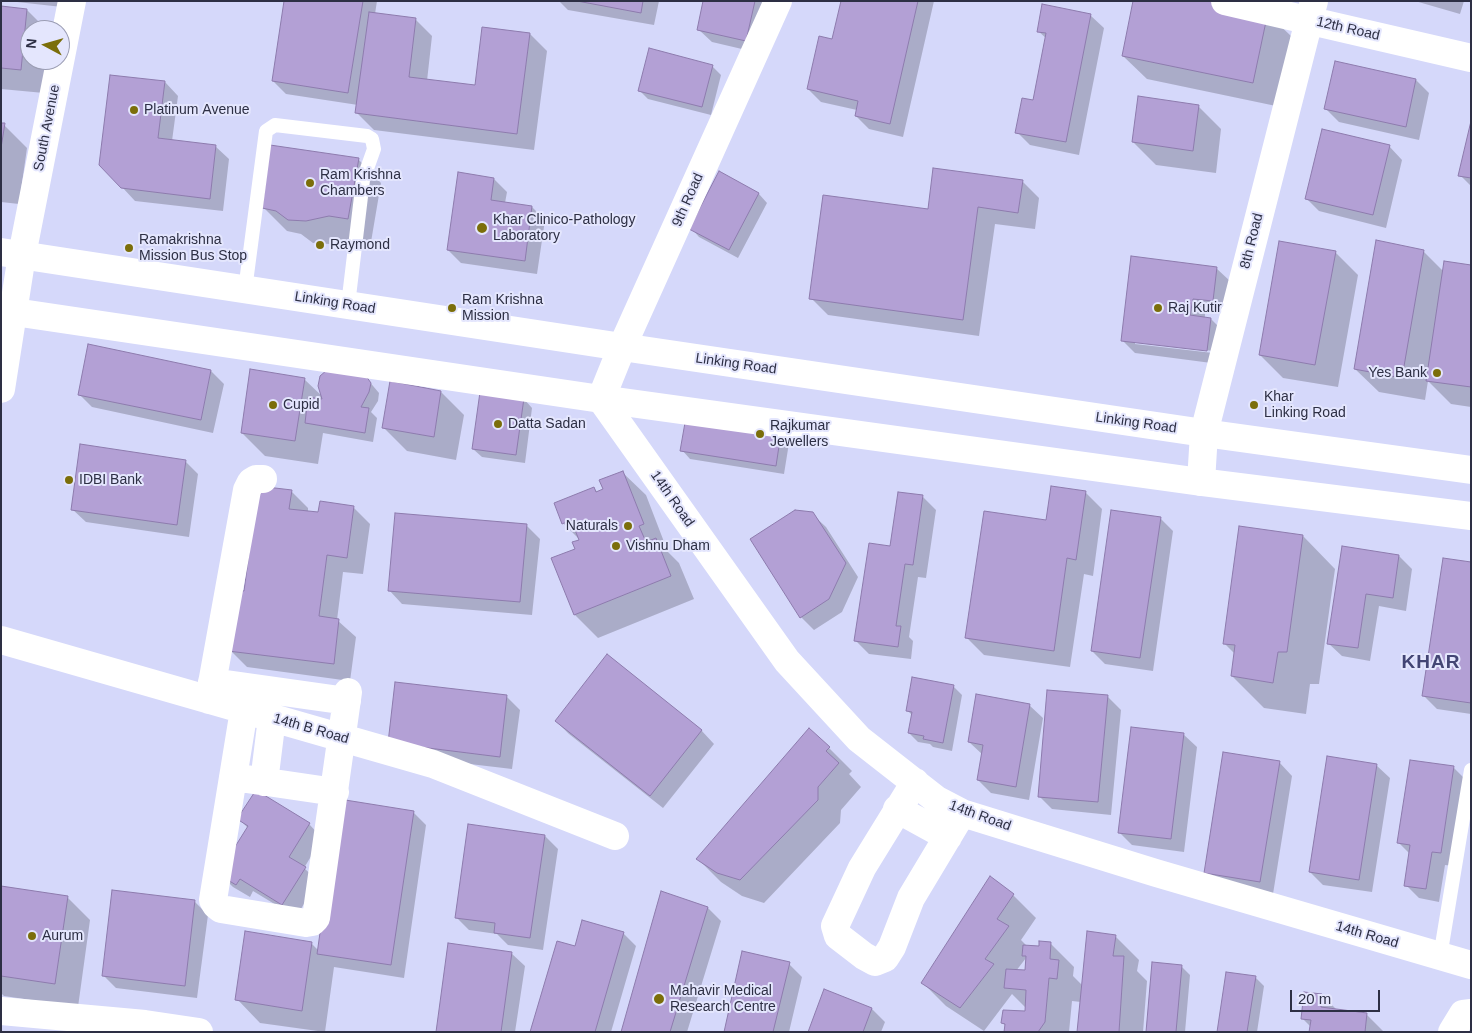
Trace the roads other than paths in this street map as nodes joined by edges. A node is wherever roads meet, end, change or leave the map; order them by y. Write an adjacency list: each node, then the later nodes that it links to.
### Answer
1 (72, 1): 6 (street, South Avenue)
2 (778, 1): 10 (street, 9th Road)
3 (1226, 1): 4 (street, 12th Road)
4 (1311, 11): 5 (street, 12th Road); 13 (street, 8th Road)
5 (1471, 58)
6 (12, 254): 7 (street, Linking Road); 9 (street, South Avenue)
7 (245, 290): 8 (street, Linking Road); 8 (lane)
8 (348, 305): 10 (street, Linking Road)
9 (7, 311): 11 (street, South Avenue); 12 (street)
10 (622, 347): 12 (street, 9th Road); 13 (street, Linking Road)
11 (1, 390)
12 (601, 399): 16 (street); 26 (street, 14th Road)
13 (1204, 433): 14 (street, Linking Road); 16 (street, 8th Road)
14 (1471, 470)
15 (264, 479): 19 (street)
16 (1201, 482): 17 (street)
17 (1471, 516)
18 (1, 640): 19 (street, 14th B Road)
19 (211, 691): 20 (street, 14th B Road); 22 (street)
20 (244, 710): 21 (street, 14th B Road); 24 (street)
21 (272, 718): 22 (street, 14th B Road); 25 (street)
22 (342, 738): 27 (street); 32 (street, 14th B Road)
23 (1471, 770): 34 (lane)
24 (233, 777): 25 (street); 27 (street)
25 (264, 782): 27 (street)
26 (915, 782): 28 (street, 14th Road); 29 (street)
27 (335, 792)
28 (937, 800): 30 (street, 14th Road); 31 (street)
29 (897, 809): 31 (street); 33 (street)
30 (962, 813): 33 (street); 34 (street, 14th Road)
31 (922, 823): 33 (street)
32 (615, 836)
33 (948, 837)
34 (1440, 957): 35 (street, 14th Road)
35 (1471, 965)
36 (1, 1011): 38 (street)
37 (1471, 1013): 39 (street)
38 (199, 1032)
39 (1452, 1032)

